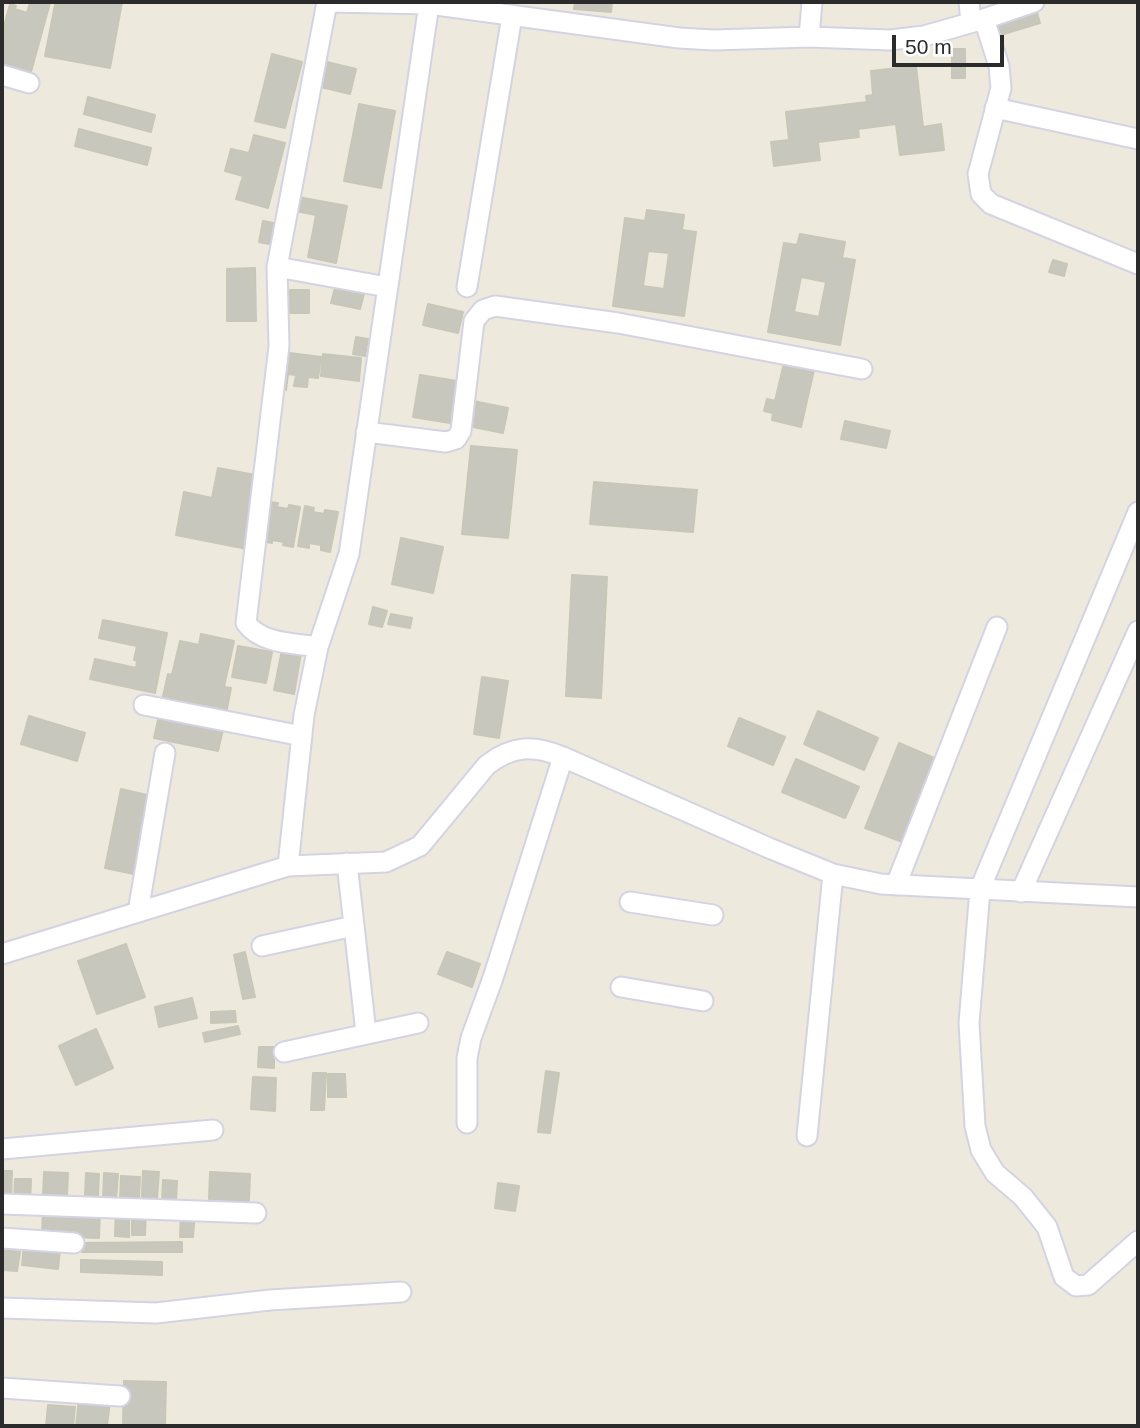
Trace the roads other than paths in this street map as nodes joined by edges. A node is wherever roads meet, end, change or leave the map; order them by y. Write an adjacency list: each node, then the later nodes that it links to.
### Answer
1 (329, 2): 5 (street); 15 (street)
2 (812, 2): 9 (street)
3 (969, 2): 8 (street)
4 (1034, 2): 8 (street)
5 (429, 4): 6 (street); 16 (street)
6 (484, 7): 7 (street)
7 (512, 16): 9 (street); 17 (street)
8 (977, 21): 9 (street); 12 (street)
9 (809, 37)
10 (2, 75): 11 (street)
11 (29, 83)
12 (996, 108): 13 (street); 14 (street)
13 (1138, 139)
14 (1138, 264)
15 (278, 267): 16 (street); 23 (street)
16 (387, 287): 19 (street)
17 (467, 287)
18 (862, 369): 19 (street)
19 (366, 432): 23 (street)
20 (1138, 512): 32 (street)
21 (997, 627): 31 (street)
22 (1138, 631): 33 (street)
23 (318, 648): 25 (street)
24 (144, 705): 25 (street)
25 (302, 736): 29 (street)
26 (165, 753): 36 (street)
27 (563, 757): 28 (street); 30 (street); 46 (street)
28 (347, 863): 29 (street); 38 (street)
29 (288, 866): 36 (street)
30 (833, 874): 31 (street); 48 (street)
31 (896, 885): 32 (street)
32 (980, 890): 33 (street); 54 (street)
33 (1021, 892): 34 (street)
34 (1138, 897)
35 (630, 902): 37 (street)
36 (138, 912): 40 (street)
37 (713, 915)
38 (354, 926): 39 (street); 44 (street)
39 (262, 946)
40 (2, 954)
41 (621, 987): 42 (street)
42 (703, 1001)
43 (418, 1023): 44 (street)
44 (366, 1033): 45 (street)
45 (284, 1052)
46 (467, 1123)
47 (213, 1130): 49 (street)
48 (807, 1136)
49 (2, 1149)
50 (2, 1204): 51 (street)
51 (256, 1213)
52 (2, 1238): 53 (street)
53 (74, 1243)
54 (1136, 1248)
55 (401, 1292): 56 (street)
56 (2, 1308)
57 (2, 1388): 58 (street)
58 (120, 1395)

